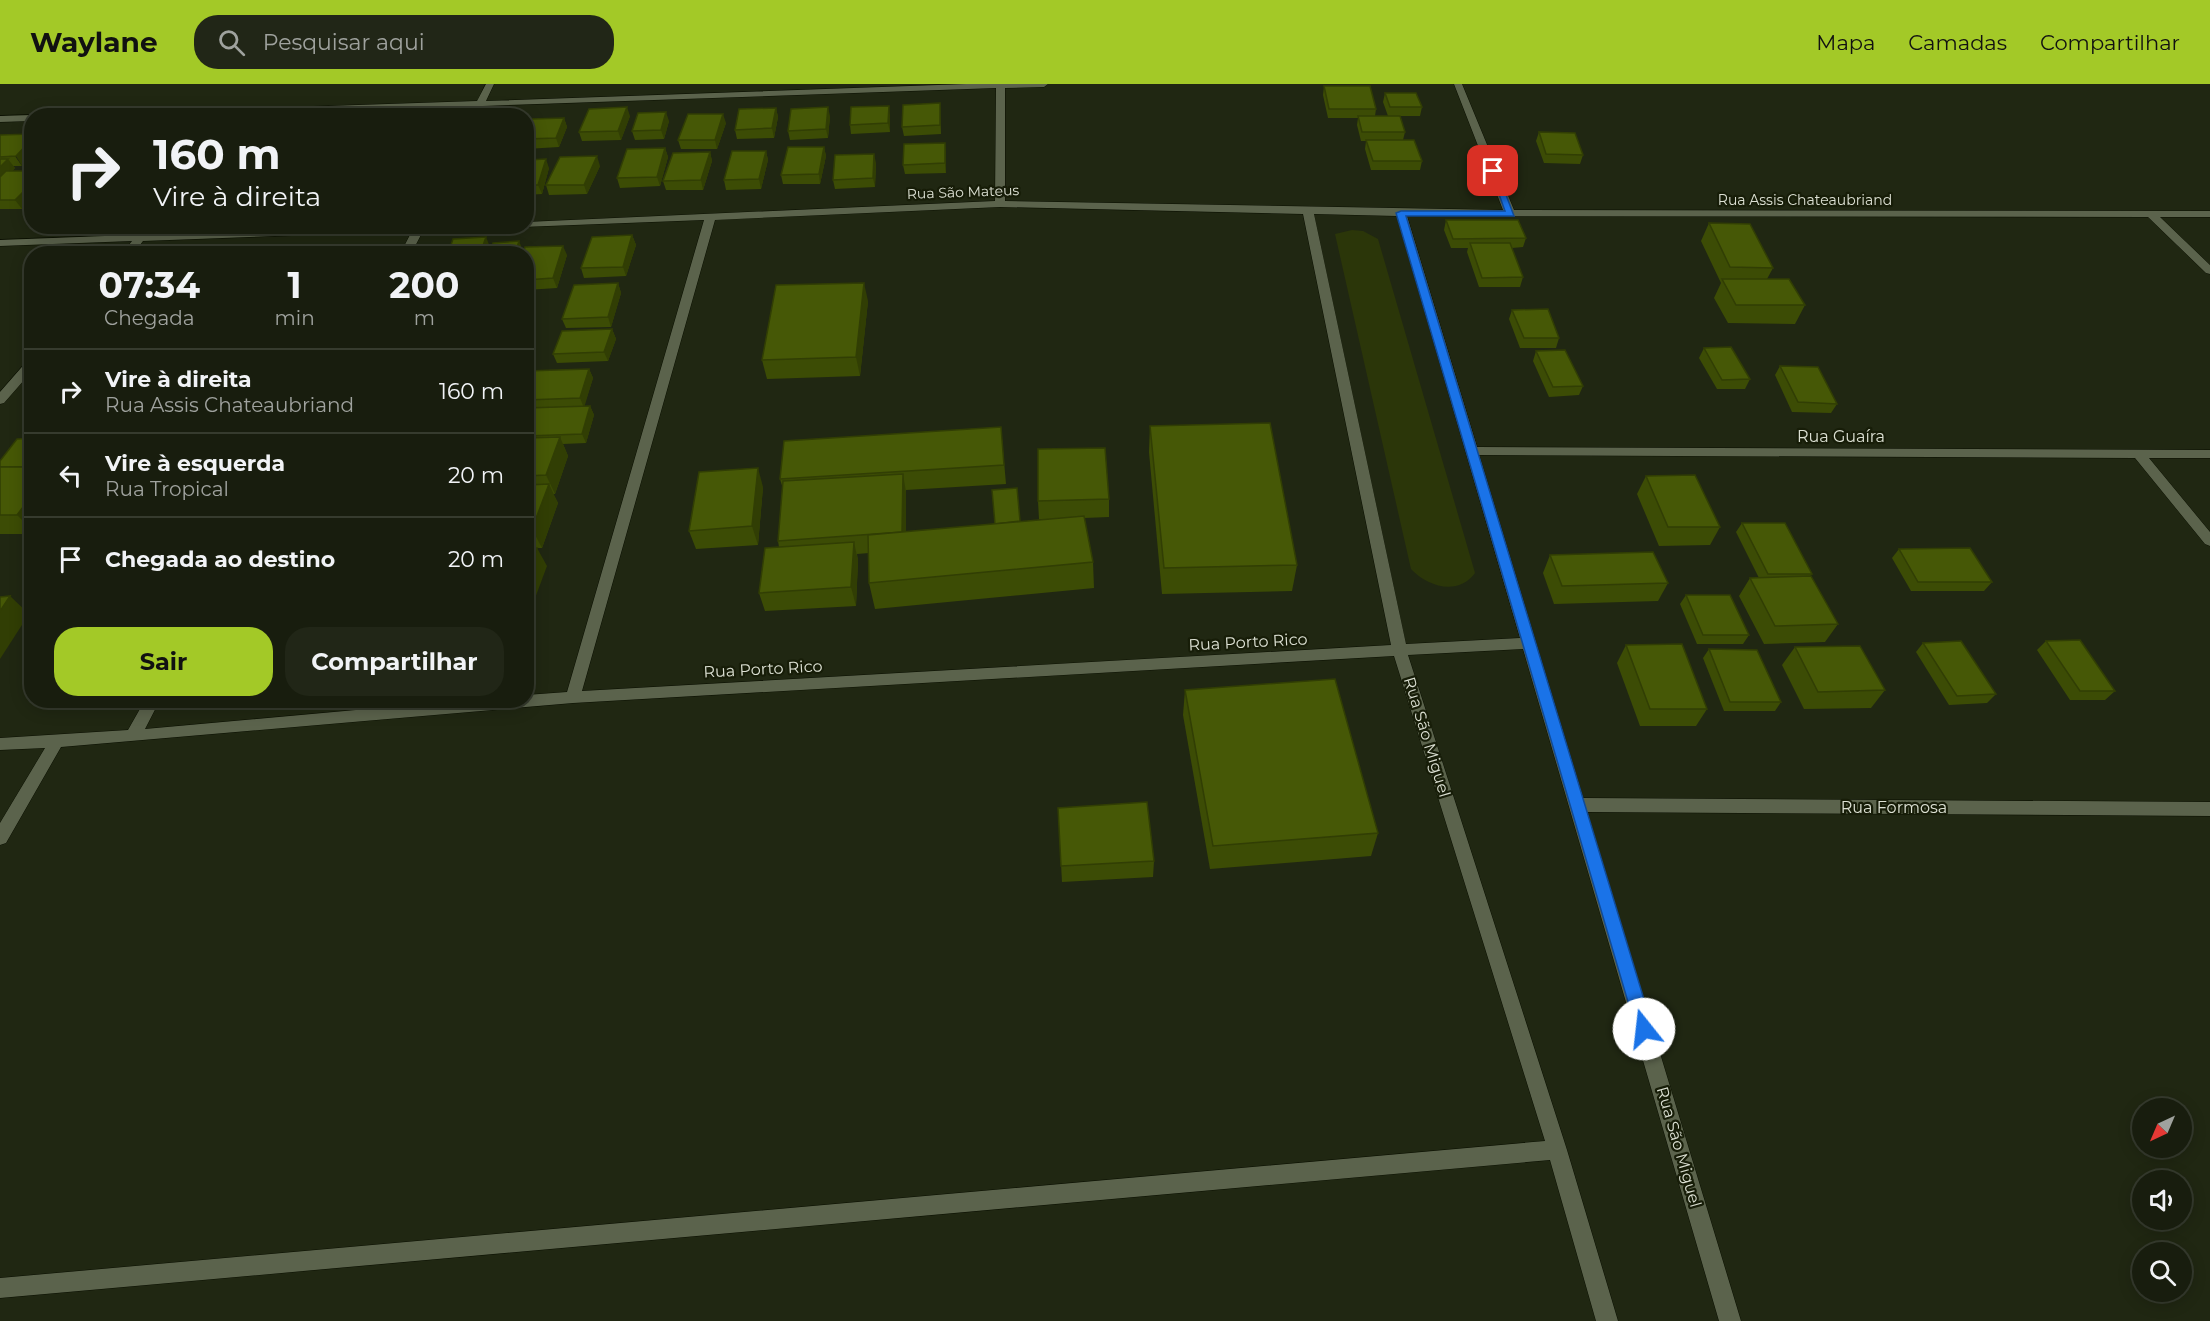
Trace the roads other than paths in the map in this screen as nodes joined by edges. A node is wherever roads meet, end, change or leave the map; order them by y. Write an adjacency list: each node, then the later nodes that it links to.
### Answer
1 (490, 84): 5 (street)
2 (1044, 84): 4 (street)
3 (1458, 84): 13 (street)
4 (1001, 85): 5 (street); 10 (street)
5 (479, 105): 6 (street); 7 (street)
6 (382, 108)
7 (478, 108)
8 (24, 118): 9 (street)
9 (0, 119)
10 (1000, 204): 11 (street, Rua São Mateus); 16 (street, Rua São Mateus)
11 (1308, 211): 12 (street, Rua São Mateus); 30 (street, Rua São Miguel)
12 (1401, 213): 13 (street, Rua Assis Chateaubriand); 25 (street, Rua São Miguel)
13 (1510, 214): 14 (street, Rua Assis Chateaubriand)
14 (2151, 214): 15 (street, Rua Assis Chateaubriand); 22 (street)
15 (2210, 214)
16 (710, 218): 17 (street, Rua São Mateus); 31 (street)
17 (534, 225)
18 (242, 234): 19 (street)
19 (140, 238): 20 (street); 21 (street)
20 (0, 243)
21 (134, 246)
22 (2210, 271)
23 (24, 372): 24 (street)
24 (0, 400)
25 (1472, 451): 26 (street, Rua Guaíra); 29 (street, Rua São Miguel)
26 (2139, 454): 27 (street, Rua Guaíra); 28 (street)
27 (2210, 454)
28 (2210, 541)
29 (1529, 644): 30 (street, Rua Porto Rico); 38 (street, Rua São Miguel)
30 (1400, 652): 31 (street, Rua Porto Rico); 41 (street, Rua São Miguel)
31 (573, 698): 32 (street, Rua Porto Rico)
32 (534, 701)
33 (149, 708): 35 (street)
34 (457, 708): 35 (street, Rua Porto Rico)
35 (133, 736): 36 (street, Rua Porto Rico)
36 (57, 740): 37 (street, Rua Porto Rico); 40 (street)
37 (0, 744)
38 (1578, 805): 39 (street, Rua Formosa); 44 (street, Rua São Miguel)
39 (2210, 809)
40 (0, 838)
41 (1557, 1150): 42 (street); 43 (street, Rua São Miguel)
42 (0, 1288)
43 (1607, 1321)
44 (1730, 1321)

